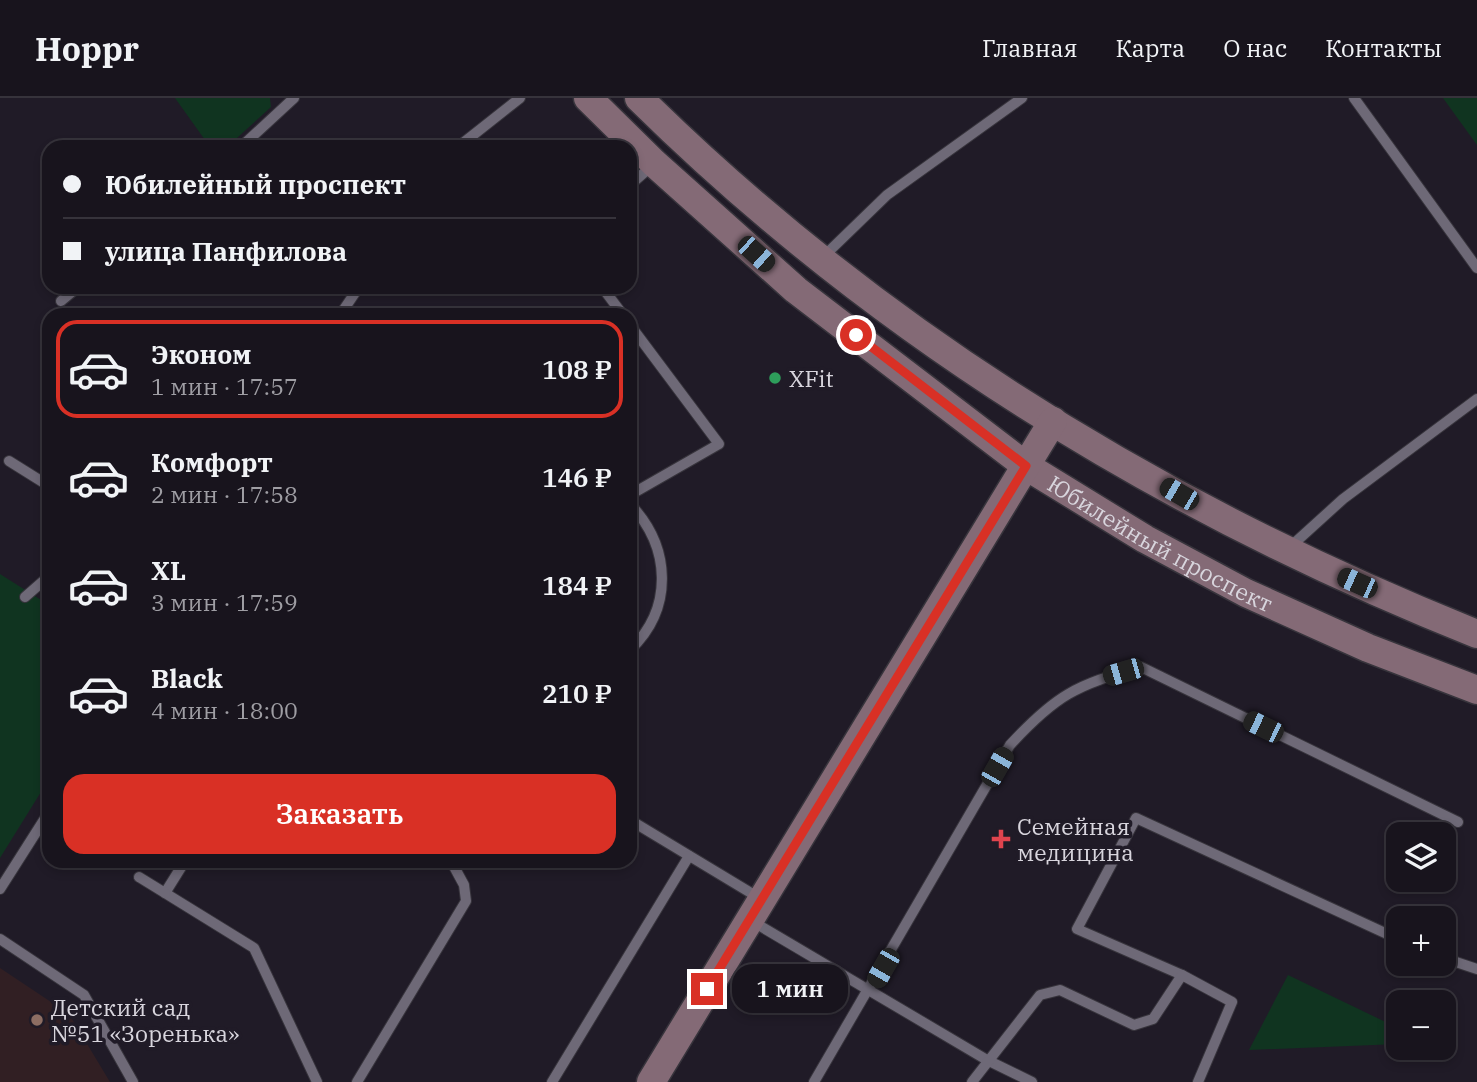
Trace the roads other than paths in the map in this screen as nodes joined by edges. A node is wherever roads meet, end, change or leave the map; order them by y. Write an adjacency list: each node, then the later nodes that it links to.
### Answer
1 (294, 98): 7 (lane)
2 (520, 98): 8 (lane)
3 (588, 98): 9 (main road, Юбилейный проспект)
4 (639, 98): 13 (main road)
5 (1022, 98): 13 (lane)
6 (1354, 98): 14 (lane)
7 (249, 140)
8 (467, 140)
9 (631, 140)
10 (637, 146): 11 (main road, Юбилейный проспект)
11 (654, 163): 12 (lane); 21 (main road, Юбилейный проспект)
12 (637, 179)
13 (820, 260): 19 (main road)
14 (1477, 268)
15 (70, 294): 16 (lane)
16 (61, 301)
17 (637, 334): 23 (lane)
18 (1477, 399): 25 (lane)
19 (1053, 421): 21 (main road); 25 (main road)
20 (9, 461): 22 (lane)
21 (1026, 466): 30 (main road, Юбилейный проспект); 40 (main road)
22 (42, 482)
23 (637, 491)
24 (637, 511): 29 (lane)
25 (1286, 551): 28 (main road)
26 (42, 582): 27 (lane)
27 (25, 597)
28 (1477, 634)
29 (637, 644)
30 (1477, 690)
31 (1458, 822): 46 (lane)
32 (637, 824): 34 (lane)
33 (42, 826): 38 (lane)
34 (689, 856): 40 (lane); 52 (lane)
35 (181, 868): 39 (lane)
36 (455, 868): 51 (lane)
37 (139, 877): 39 (lane)
38 (0, 890)
39 (165, 893): 50 (lane)
40 (756, 910): 46 (lane); 53 (main road)
41 (1386, 933): 45 (lane)
42 (0, 939): 49 (lane)
43 (1456, 962): 44 (lane)
44 (1477, 969)
45 (1182, 975): 47 (lane); 58 (lane)
46 (870, 990): 47 (lane); 54 (lane)
47 (987, 1059): 48 (lane); 57 (lane)
48 (979, 1071): 55 (lane); 56 (lane)
49 (133, 1082)
50 (317, 1082)
51 (357, 1082)
52 (552, 1082)
53 (651, 1082)
54 (814, 1082)
55 (972, 1082)
56 (984, 1082)
57 (1032, 1082)
58 (1198, 1082)

